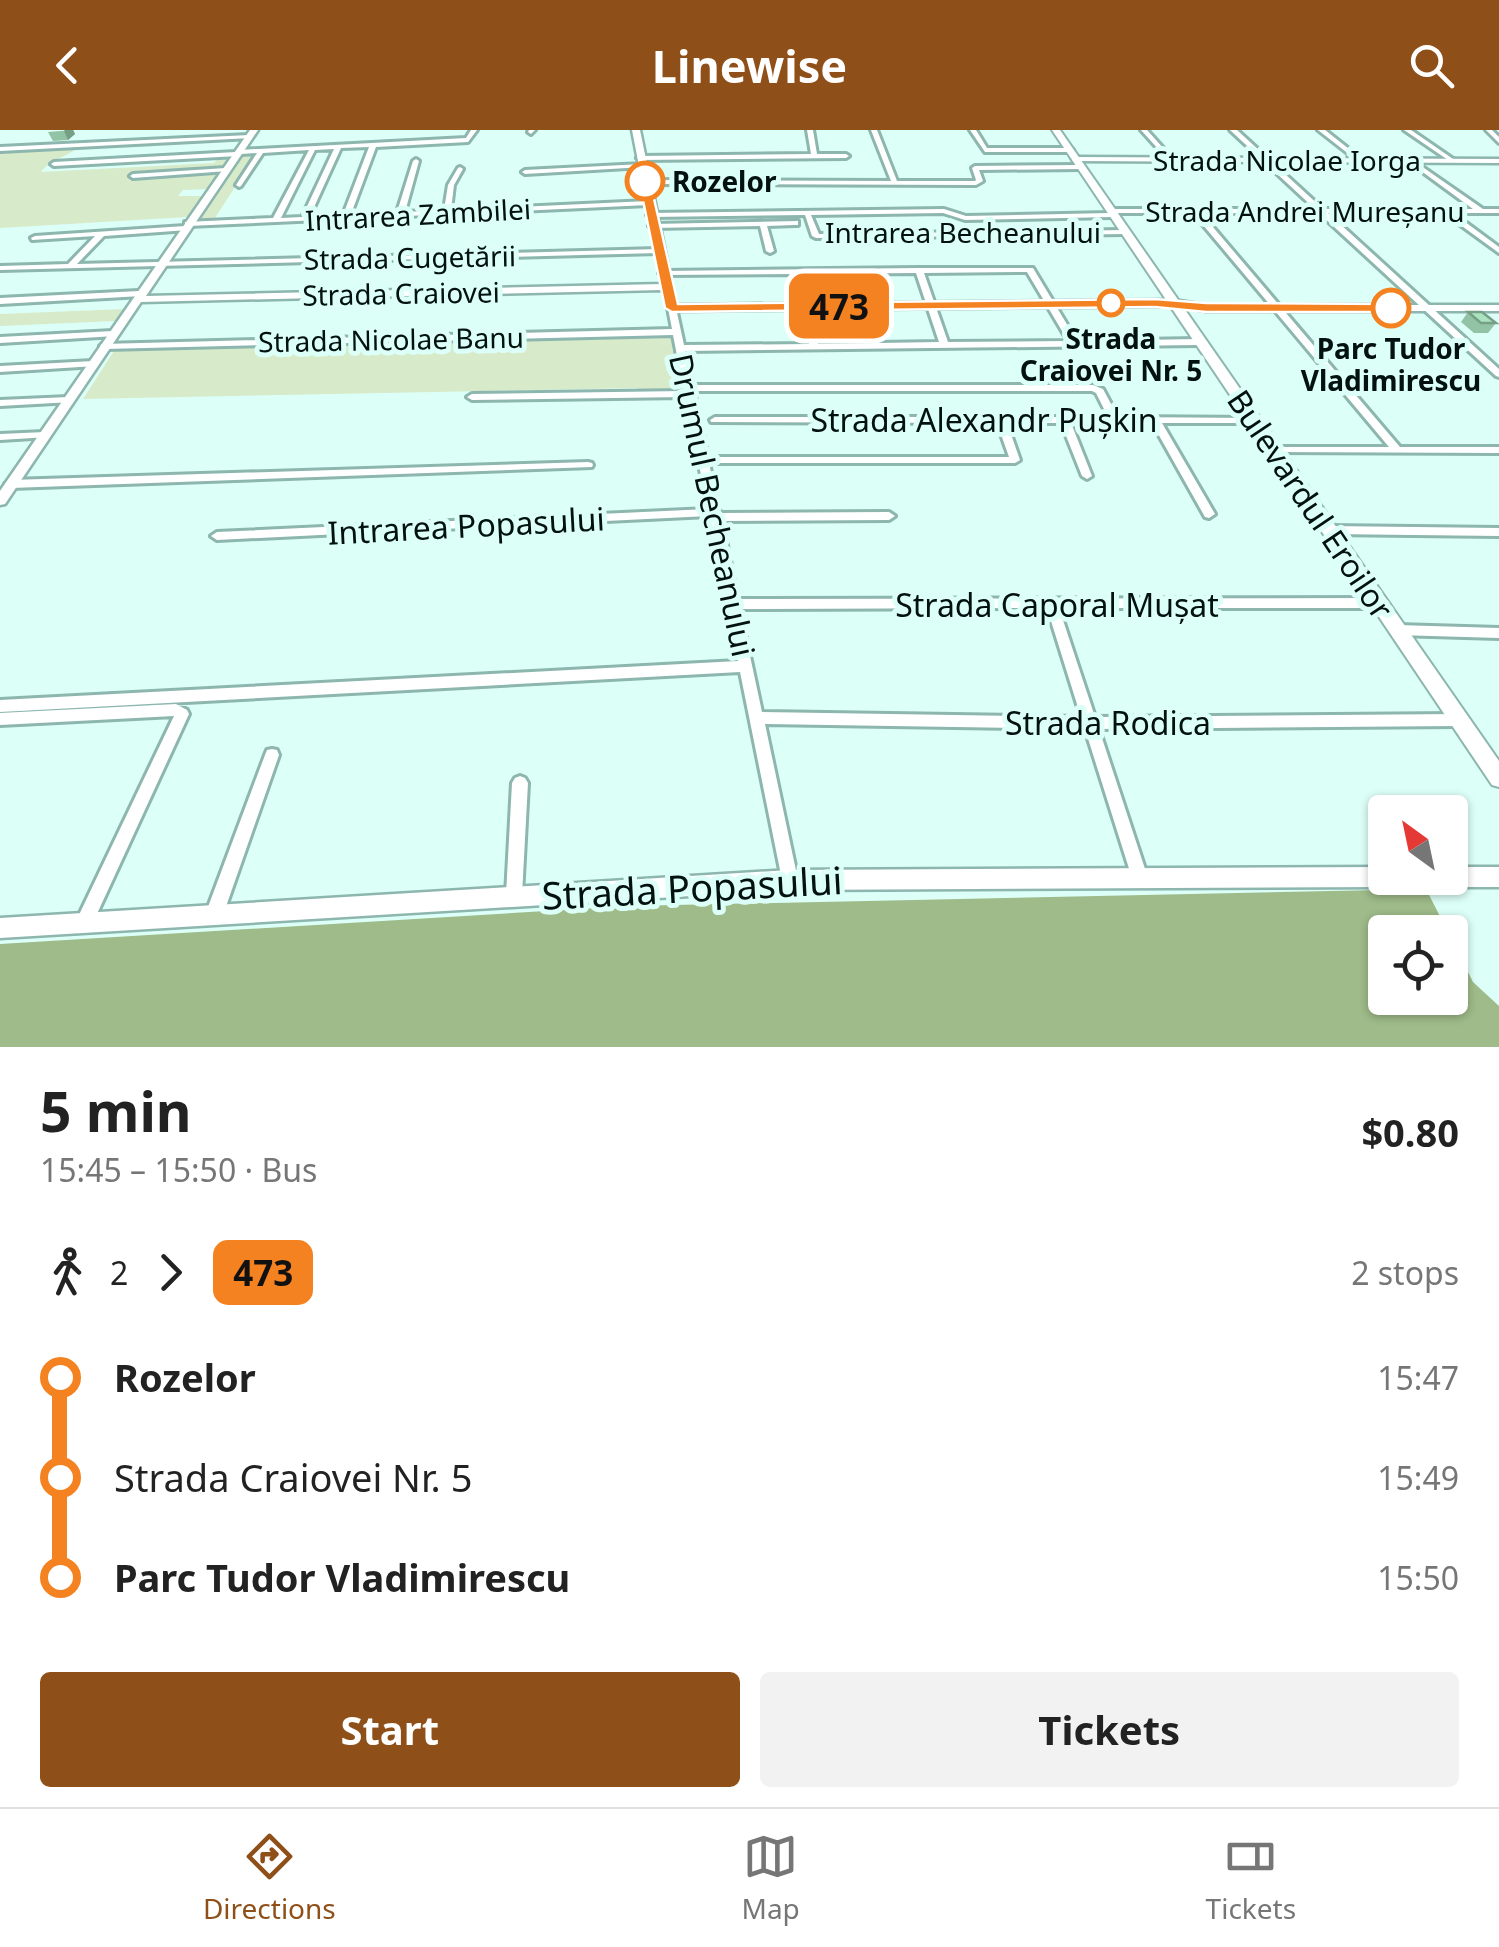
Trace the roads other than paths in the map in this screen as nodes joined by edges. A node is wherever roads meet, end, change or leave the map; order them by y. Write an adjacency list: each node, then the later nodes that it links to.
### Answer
1 (400, 130): 15 (street)
2 (474, 130): 15 (street)
3 (636, 130): 32 (street, Drumul Becheanului)
4 (810, 130): 22 (street)
5 (874, 130): 39 (street)
6 (973, 130): 24 (street)
7 (1056, 130): 24 (main road, Bulevardul Eroilor)
8 (1144, 130): 25 (street)
9 (1233, 130): 26 (street)
10 (1321, 130): 29 (street)
11 (1407, 130): 27 (street)
12 (1489, 130): 14 (street)
13 (252, 133): 19 (street); 21 (street)
14 (1499, 141)
15 (395, 142): 16 (street)
16 (371, 145): 17 (street); 51 (street)
17 (338, 147): 18 (street); 52 (street)
18 (313, 148): 20 (street); 54 (street)
19 (0, 149)
20 (261, 151): 21 (street); 40 (street)
21 (232, 152): 33 (street); 35 (street)
22 (814, 156): 23 (street); 32 (street)
23 (846, 156)
24 (1076, 159): 25 (street, Strada Nicolae Iorga); 39 (street); 49 (main road, Bulevardul Eroilor)
25 (1170, 160): 26 (street, Strada Nicolae Iorga)
26 (1267, 160): 29 (street, Strada Nicolae Iorga); 44 (street)
27 (1453, 160): 30 (street, Strada Nicolae Iorga); 31 (street, Strada Nicolae Iorga)
28 (416, 161): 50 (street)
29 (1361, 161): 30 (street, Strada Nicolae Iorga)
30 (1411, 161): 46 (street)
31 (1499, 161)
32 (641, 162): 36 (street); 38 (street, Drumul Becheanului)
33 (54, 164)
34 (460, 169): 48 (street)
35 (226, 170): 37 (street); 57 (street)
36 (525, 172)
37 (133, 176)
38 (645, 182): 39 (street); 42 (street, Drumul Becheanului)
39 (894, 184)
40 (239, 185)
41 (456, 190): 48 (street)
42 (648, 203): 48 (street, Intrarea Zambilei); 55 (street, Drumul Becheanului)
43 (1196, 210): 44 (street, Strada Andrei Mureșanu); 49 (street, Strada Andrei Mureșanu); 79 (street)
44 (1323, 211): 45 (street, Strada Andrei Mureșanu); 80 (street)
45 (1447, 212): 46 (street, Strada Andrei Mureșanu); 62 (street)
46 (1481, 212): 47 (street, Strada Andrei Mureșanu)
47 (1499, 212)
48 (449, 213): 50 (street, Intrarea Zambilei)
49 (1112, 213): 53 (street, Strada Andrei Mureșanu); 58 (main road, Bulevardul Eroilor)
50 (400, 215): 51 (street, Intrarea Zambilei)
51 (346, 217): 52 (street, Intrarea Zambilei)
52 (305, 219): 54 (street, Intrarea Zambilei)
53 (808, 219): 55 (street, Intrarea Becheanului); 56 (street, Intrarea Becheanului); 58 (street, Intrarea Becheanului)
54 (276, 220): 57 (street, Intrarea Zambilei)
55 (652, 221): 56 (street, Intrarea Becheanului); 63 (street, Drumul Becheanului)
56 (763, 224): 61 (street)
57 (187, 226): 60 (street, Intrarea Zambilei); 64 (street)
58 (1125, 232): 73 (main road, Bulevardul Eroilor)
59 (100, 236): 65 (street)
60 (35, 238)
61 (770, 251)
62 (1499, 251)
63 (658, 252): 64 (street, Strada Cugetării); 69 (street, Drumul Becheanului)
64 (160, 263): 65 (street, Strada Cugetării); 71 (street)
65 (70, 266): 66 (street, Strada Cugetării)
66 (0, 268)
67 (919, 270): 68 (street); 74 (street); 75 (street)
68 (802, 272): 69 (street); 76 (street)
69 (664, 273): 70 (street, Drumul Becheanului)
70 (666, 287): 71 (street, Strada Craiovei); 77 (street, Drumul Becheanului)
71 (138, 297): 72 (street); 84 (street)
72 (0, 301)
73 (1173, 303): 74 (street); 78 (street); 82 (main road, Bulevardul Eroilor)
74 (1052, 304): 75 (street); 87 (street)
75 (930, 305): 76 (street); 88 (street)
76 (808, 306): 77 (street); 90 (street)
77 (672, 308): 83 (street, Drumul Becheanului)
78 (1206, 308): 79 (street); 82 (street)
79 (1277, 308): 80 (street); 108 (street)
80 (1428, 308): 81 (street); 94 (street)
81 (1499, 308)
82 (1184, 319): 86 (main road, Bulevardul Eroilor)
83 (677, 332): 89 (street, Strada Nicolae Banu); 91 (street, Drumul Becheanului)
84 (113, 334): 85 (street); 89 (street)
85 (0, 340)
86 (1199, 342): 87 (street); 104 (main road, Bulevardul Eroilor)
87 (1074, 343): 88 (street)
88 (944, 345): 90 (street)
89 (105, 346): 92 (street)
90 (814, 346): 91 (street)
91 (680, 348): 95 (street, Drumul Becheanului)
92 (93, 364): 93 (street); 97 (street)
93 (0, 369)
94 (1499, 374)
95 (688, 391): 96 (street); 101 (street); 110 (street, Drumul Becheanului)
96 (472, 397)
97 (70, 400): 98 (street); 105 (street)
98 (0, 404)
99 (1001, 418): 100 (street, Strada Alexandr Pușkin); 103 (street, Strada Alexandr Pușkin); 110 (street)
100 (1064, 419): 101 (street, Strada Alexandr Pușkin); 112 (street)
101 (1114, 419): 102 (street, Strada Alexandr Pușkin)
102 (1155, 419): 104 (street, Strada Alexandr Pușkin); 115 (street)
103 (715, 420)
104 (1252, 420): 107 (main road, Bulevardul Eroilor)
105 (45, 435): 106 (street); 113 (street)
106 (0, 438)
107 (1273, 450): 108 (street); 118 (main road, Bulevardul Eroilor)
108 (1397, 450): 109 (street)
109 (1499, 450)
110 (703, 460): 116 (street, Drumul Becheanului)
111 (588, 464): 113 (street)
112 (1088, 476)
113 (12, 484): 114 (street)
114 (0, 501)
115 (1209, 514)
116 (715, 515): 117 (street, Intrarea Popasului); 120 (street, Intrarea Popasului); 121 (street, Drumul Becheanului)
117 (888, 516)
118 (1328, 530): 119 (street); 122 (main road, Bulevardul Eroilor)
119 (1499, 532)
120 (217, 536)
121 (735, 604): 123 (street, Strada Caporal Mușat); 126 (street, Drumul Becheanului)
122 (1379, 604): 123 (street, Strada Caporal Mușat); 124 (main road, Bulevardul Eroilor)
123 (1052, 605): 131 (street)
124 (1397, 630): 125 (street); 130 (main road, Bulevardul Eroilor)
125 (1499, 633)
126 (746, 666): 127 (street); 128 (street, Drumul Becheanului)
127 (0, 706)
128 (757, 718): 131 (street, Strada Rodica); 139 (street, Drumul Becheanului)
129 (0, 719): 142 (street)
130 (1458, 720): 131 (street, Strada Rodica); 133 (main road, Bulevardul Eroilor)
131 (1092, 724): 138 (street)
132 (272, 756): 141 (street)
133 (1499, 778)
134 (520, 784): 140 (street)
135 (1368, 877): 138 (street, Strada Popasului)
136 (1468, 877): 137 (street)
137 (1499, 877)
138 (1140, 878): 139 (street, Strada Popasului)
139 (790, 880): 140 (street, Strada Popasului)
140 (514, 895): 141 (street, Strada Popasului)
141 (214, 915): 142 (street, Strada Popasului)
142 (84, 924): 143 (street, Strada Popasului)
143 (0, 928)

